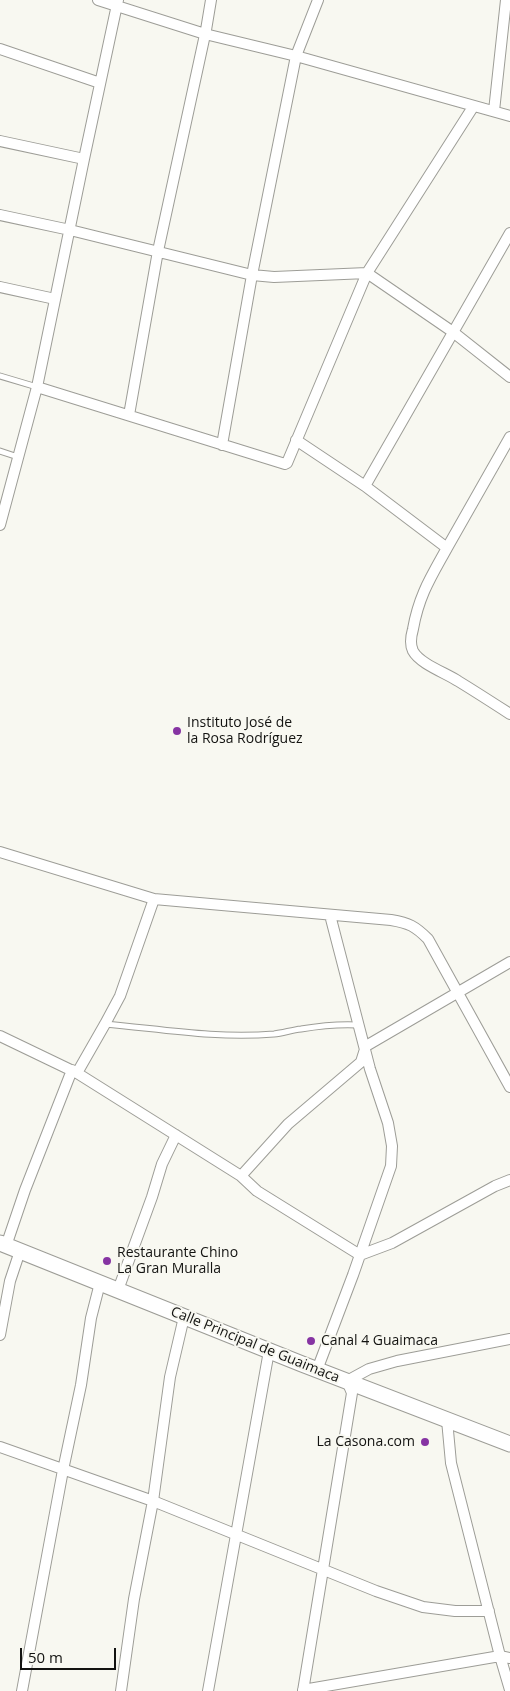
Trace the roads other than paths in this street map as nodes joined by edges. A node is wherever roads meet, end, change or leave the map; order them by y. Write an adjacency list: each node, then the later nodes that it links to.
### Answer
1 (98, 0): 5 (street)
2 (211, 0): 6 (street)
3 (318, 0): 8 (street)
4 (506, 0): 11 (street)
5 (118, 2): 6 (street); 9 (street)
6 (205, 34): 8 (street); 18 (street)
7 (0, 49): 9 (street)
8 (296, 56): 10 (street); 20 (street)
9 (100, 82): 14 (street)
10 (473, 106): 11 (street); 19 (street)
11 (494, 111): 12 (street)
12 (510, 116)
13 (0, 141): 14 (street)
14 (84, 159): 16 (street)
15 (0, 215): 16 (street)
16 (70, 230): 18 (street); 22 (street)
17 (510, 234): 23 (street)
18 (158, 252): 20 (street); 27 (street)
19 (367, 273): 20 (street); 23 (street); 29 (street)
20 (252, 275): 30 (street)
21 (0, 287): 22 (street)
22 (55, 299): 26 (street)
23 (453, 332): 25 (street); 33 (street)
24 (0, 376): 26 (lane)
25 (510, 377)
26 (37, 388): 27 (street); 32 (street)
27 (129, 415): 30 (street)
28 (510, 437): 35 (street)
29 (296, 440): 30 (street); 33 (street)
30 (222, 445)
31 (0, 451): 32 (lane)
32 (18, 457): 34 (street)
33 (366, 486): 35 (street)
34 (0, 524)
35 (447, 548): 36 (street)
36 (510, 714)
37 (0, 852): 38 (street)
38 (154, 899): 39 (street); 42 (street)
39 (330, 915): 41 (street); 43 (street)
40 (510, 962): 41 (street)
41 (457, 992): 45 (street); 47 (street)
42 (105, 1024): 43 (lane); 46 (street)
43 (359, 1025): 45 (street)
44 (0, 1036): 46 (street)
45 (366, 1049): 49 (street); 52 (street)
46 (74, 1072): 48 (street); 51 (street)
47 (510, 1087)
48 (176, 1135): 49 (street); 54 (street)
49 (241, 1176): 52 (street)
50 (510, 1180): 52 (street)
51 (9, 1247): 53 (main road, Calle Principal de Guaimaca); 56 (street)
52 (360, 1255): 59 (street)
53 (100, 1283): 54 (main road, Calle Principal de Guaimaca); 64 (street)
54 (118, 1290): 55 (main road, Calle Principal de Guaimaca)
55 (184, 1317): 58 (main road, Calle Principal de Guaimaca); 65 (street)
56 (0, 1335)
57 (510, 1339): 60 (street)
58 (269, 1351): 59 (main road, Calle Principal de Guaimaca); 66 (street)
59 (317, 1370): 60 (main road, Calle Principal de Guaimaca)
60 (347, 1381): 61 (main road, Calle Principal de Guaimaca); 67 (street)
61 (447, 1420): 62 (main road, Calle Principal de Guaimaca); 68 (street)
62 (510, 1444)
63 (0, 1447): 64 (street)
64 (63, 1470): 65 (street); 71 (street)
65 (153, 1501): 66 (street); 72 (street)
66 (236, 1534): 67 (street); 73 (street)
67 (322, 1569): 68 (street); 74 (street)
68 (489, 1611): 69 (street)
69 (505, 1657): 70 (street); 74 (street)
70 (510, 1690)
71 (22, 1691)
72 (121, 1691)
73 (208, 1691)
74 (303, 1691)

